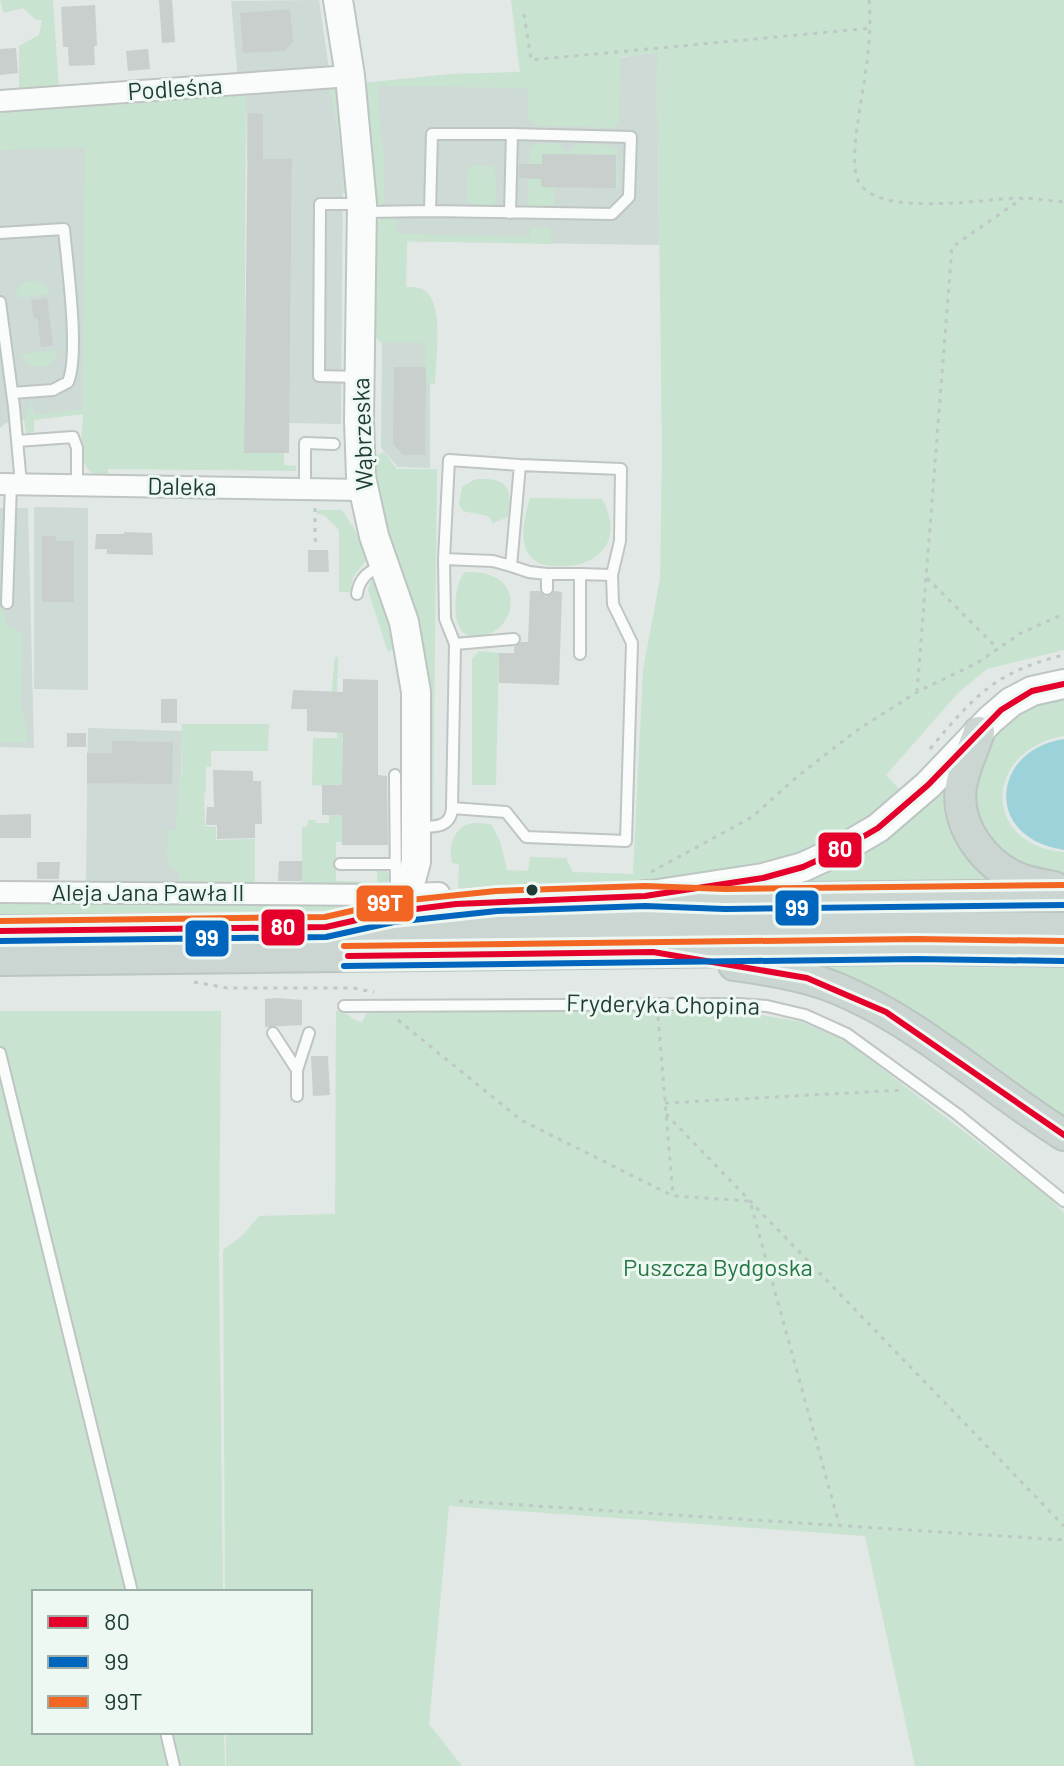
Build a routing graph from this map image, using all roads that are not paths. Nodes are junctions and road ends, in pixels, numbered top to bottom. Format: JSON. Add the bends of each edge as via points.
{"nodes":[{"id":1,"x":338,"y":0,"type":"edge"},
{"id":2,"x":350,"y":76,"type":"junction"},
{"id":3,"x":0,"y":101,"type":"edge"},
{"id":4,"x":512,"y":134,"type":"junction"},
{"id":5,"x":362,"y":208,"type":"junction"},
{"id":6,"x":430,"y":211,"type":"junction"},
{"id":7,"x":510,"y":213,"type":"junction"},
{"id":8,"x":0,"y":233,"type":"edge"},
{"id":9,"x":0,"y":302,"type":"edge"},
{"id":10,"x":360,"y":377,"type":"junction"},
{"id":11,"x":12,"y":393,"type":"junction"},
{"id":12,"x":17,"y":441,"type":"junction"},
{"id":13,"x":334,"y":444,"type":"dead end"},
{"id":14,"x":520,"y":465,"type":"junction"},
{"id":15,"x":11,"y":484,"type":"edge"},
{"id":16,"x":77,"y":485,"type":"junction"},
{"id":17,"x":305,"y":490,"type":"junction"},
{"id":18,"x":363,"y":490,"type":"junction"},
{"id":19,"x":444,"y":559,"type":"junction"},
{"id":20,"x":384,"y":565,"type":"junction"},
{"id":21,"x":511,"y":566,"type":"junction"},
{"id":22,"x":547,"y":574,"type":"junction"},
{"id":23,"x":580,"y":574,"type":"junction"},
{"id":24,"x":612,"y":575,"type":"junction"},
{"id":25,"x":547,"y":589,"type":"dead end"},
{"id":26,"x":357,"y":594,"type":"dead end"},
{"id":27,"x":7,"y":603,"type":"dead end"},
{"id":28,"x":514,"y":639,"type":"dead end"},
{"id":29,"x":455,"y":644,"type":"junction"},
{"id":30,"x":580,"y":654,"type":"dead end"},
{"id":31,"x":1064,"y":684,"type":"edge"},
{"id":32,"x":979,"y":732,"type":"junction"},
{"id":33,"x":395,"y":775,"type":"dead end"},
{"id":34,"x":452,"y":808,"type":"junction"},
{"id":35,"x":416,"y":827,"type":"junction"},
{"id":36,"x":406,"y":863,"type":"junction"},
{"id":37,"x":340,"y":864,"type":"dead end"},
{"id":38,"x":648,"y":884,"type":"junction"},
{"id":39,"x":0,"y":892,"type":"edge"},
{"id":40,"x":1064,"y":892,"type":"edge"},
{"id":41,"x":448,"y":898,"type":"junction"},
{"id":42,"x":398,"y":900,"type":"junction"},
{"id":43,"x":326,"y":927,"type":"junction"},
{"id":44,"x":229,"y":928,"type":"junction"},
{"id":45,"x":1064,"y":928,"type":"edge"},
{"id":46,"x":0,"y":931,"type":"edge"},
{"id":47,"x":1064,"y":951,"type":"edge"},
{"id":48,"x":653,"y":952,"type":"junction"},
{"id":49,"x":225,"y":958,"type":"junction"},
{"id":50,"x":0,"y":960,"type":"edge"},
{"id":51,"x":344,"y":1006,"type":"dead end"},
{"id":52,"x":273,"y":1033,"type":"dead end"},
{"id":53,"x":309,"y":1033,"type":"dead end"},
{"id":54,"x":0,"y":1053,"type":"edge"},
{"id":55,"x":297,"y":1070,"type":"junction"},
{"id":56,"x":297,"y":1096,"type":"dead end"},
{"id":57,"x":1064,"y":1135,"type":"edge"},
{"id":58,"x":1064,"y":1201,"type":"edge"},
{"id":59,"x":132,"y":1590,"type":"edge"},
{"id":60,"x":166,"y":1734,"type":"edge"},
{"id":61,"x":174,"y":1766,"type":"edge"}],
"edges":[{"from":1,"to":2,"type":"street","name":"Wąbrzeska"},
{"from":2,"to":3,"type":"street","name":"Podleśna"},
{"from":2,"to":5,"type":"street","name":"Wąbrzeska"},
{"from":4,"to":6,"type":"lane","via":[[432,134]]},
{"from":4,"to":7,"type":"lane"},
{"from":4,"to":7,"type":"lane","via":[[631,137],[629,197],[612,214]]},
{"from":5,"to":6,"type":"lane"},
{"from":5,"to":10,"type":"street","name":"Wąbrzeska"},
{"from":5,"to":10,"type":"lane","via":[[320,204],[319,376]]},
{"from":6,"to":7,"type":"lane"},
{"from":8,"to":11,"type":"lane","via":[[64,229],[71,316],[68,382],[53,390]]},
{"from":9,"to":11,"type":"lane"},
{"from":10,"to":18,"type":"street","name":"Wąbrzeska"},
{"from":11,"to":12,"type":"lane"},
{"from":12,"to":15,"type":"lane"},
{"from":12,"to":16,"type":"lane","via":[[73,437]]},
{"from":13,"to":17,"type":"lane","via":[[305,443]]},
{"from":14,"to":19,"type":"lane","via":[[449,460]]},
{"from":14,"to":21,"type":"lane"},
{"from":14,"to":24,"type":"lane","via":[[621,469],[620,541]]},
{"from":15,"to":16,"type":"street","name":"Daleka"},
{"from":15,"to":27,"type":"lane"},
{"from":16,"to":17,"type":"street","name":"Daleka"},
{"from":17,"to":18,"type":"street","name":"Daleka"},
{"from":18,"to":20,"type":"street","name":"Wąbrzeska"},
{"from":19,"to":21,"type":"lane"},
{"from":19,"to":29,"type":"lane","via":[[445,619]]},
{"from":20,"to":26,"type":"lane","via":[[366,574]]},
{"from":20,"to":35,"type":"street","name":"Wąbrzeska","via":[[414,671]]},
{"from":21,"to":22,"type":"lane"},
{"from":22,"to":23,"type":"lane"},
{"from":22,"to":25,"type":"lane"},
{"from":23,"to":24,"type":"lane"},
{"from":23,"to":30,"type":"lane"},
{"from":24,"to":34,"type":"lane","via":[[613,604],[632,643],[626,841],[526,837],[506,812]]},
{"from":28,"to":29,"type":"lane"},
{"from":29,"to":34,"type":"lane"},
{"from":31,"to":32,"type":"street","via":[[1020,697]]},
{"from":32,"to":38,"type":"street","via":[[878,828],[803,867],[763,878]]},
{"from":32,"to":40,"type":"main road","via":[[961,785],[962,809],[973,839],[1014,876]]},
{"from":33,"to":36,"type":"lane"},
{"from":34,"to":35,"type":"lane","via":[[452,816],[441,826]]},
{"from":35,"to":36,"type":"street","name":"Wąbrzeska"},
{"from":36,"to":37,"type":"lane"},
{"from":36,"to":41,"type":"street"},
{"from":36,"to":42,"type":"street","name":"Wąbrzeska"},
{"from":38,"to":40,"type":"main road","via":[[725,899]]},
{"from":38,"to":41,"type":"street"},
{"from":39,"to":42,"type":"street","name":"Aleja Jana Pawła II"},
{"from":41,"to":42,"type":"street"},
{"from":42,"to":43,"type":"main road"},
{"from":43,"to":44,"type":"main road","name":"Aleja Jana Pawła II"},
{"from":43,"to":45,"type":"main road"},
{"from":44,"to":46,"type":"main road","name":"Aleja Jana Pawła II"},
{"from":44,"to":49,"type":"lane"},
{"from":47,"to":48,"type":"main road"},
{"from":48,"to":49,"type":"main road"},
{"from":48,"to":57,"type":"main road","via":[[807,978],[855,997],[918,1032]]},
{"from":49,"to":50,"type":"main road"},
{"from":51,"to":58,"type":"lane","name":"Fryderyka Chopina","via":[[657,1003],[767,1006],[805,1015],[847,1034]]},
{"from":52,"to":55,"type":"lane"},
{"from":53,"to":55,"type":"lane"},
{"from":54,"to":59,"type":"lane"},
{"from":55,"to":56,"type":"lane"},
{"from":60,"to":61,"type":"lane"}]}
